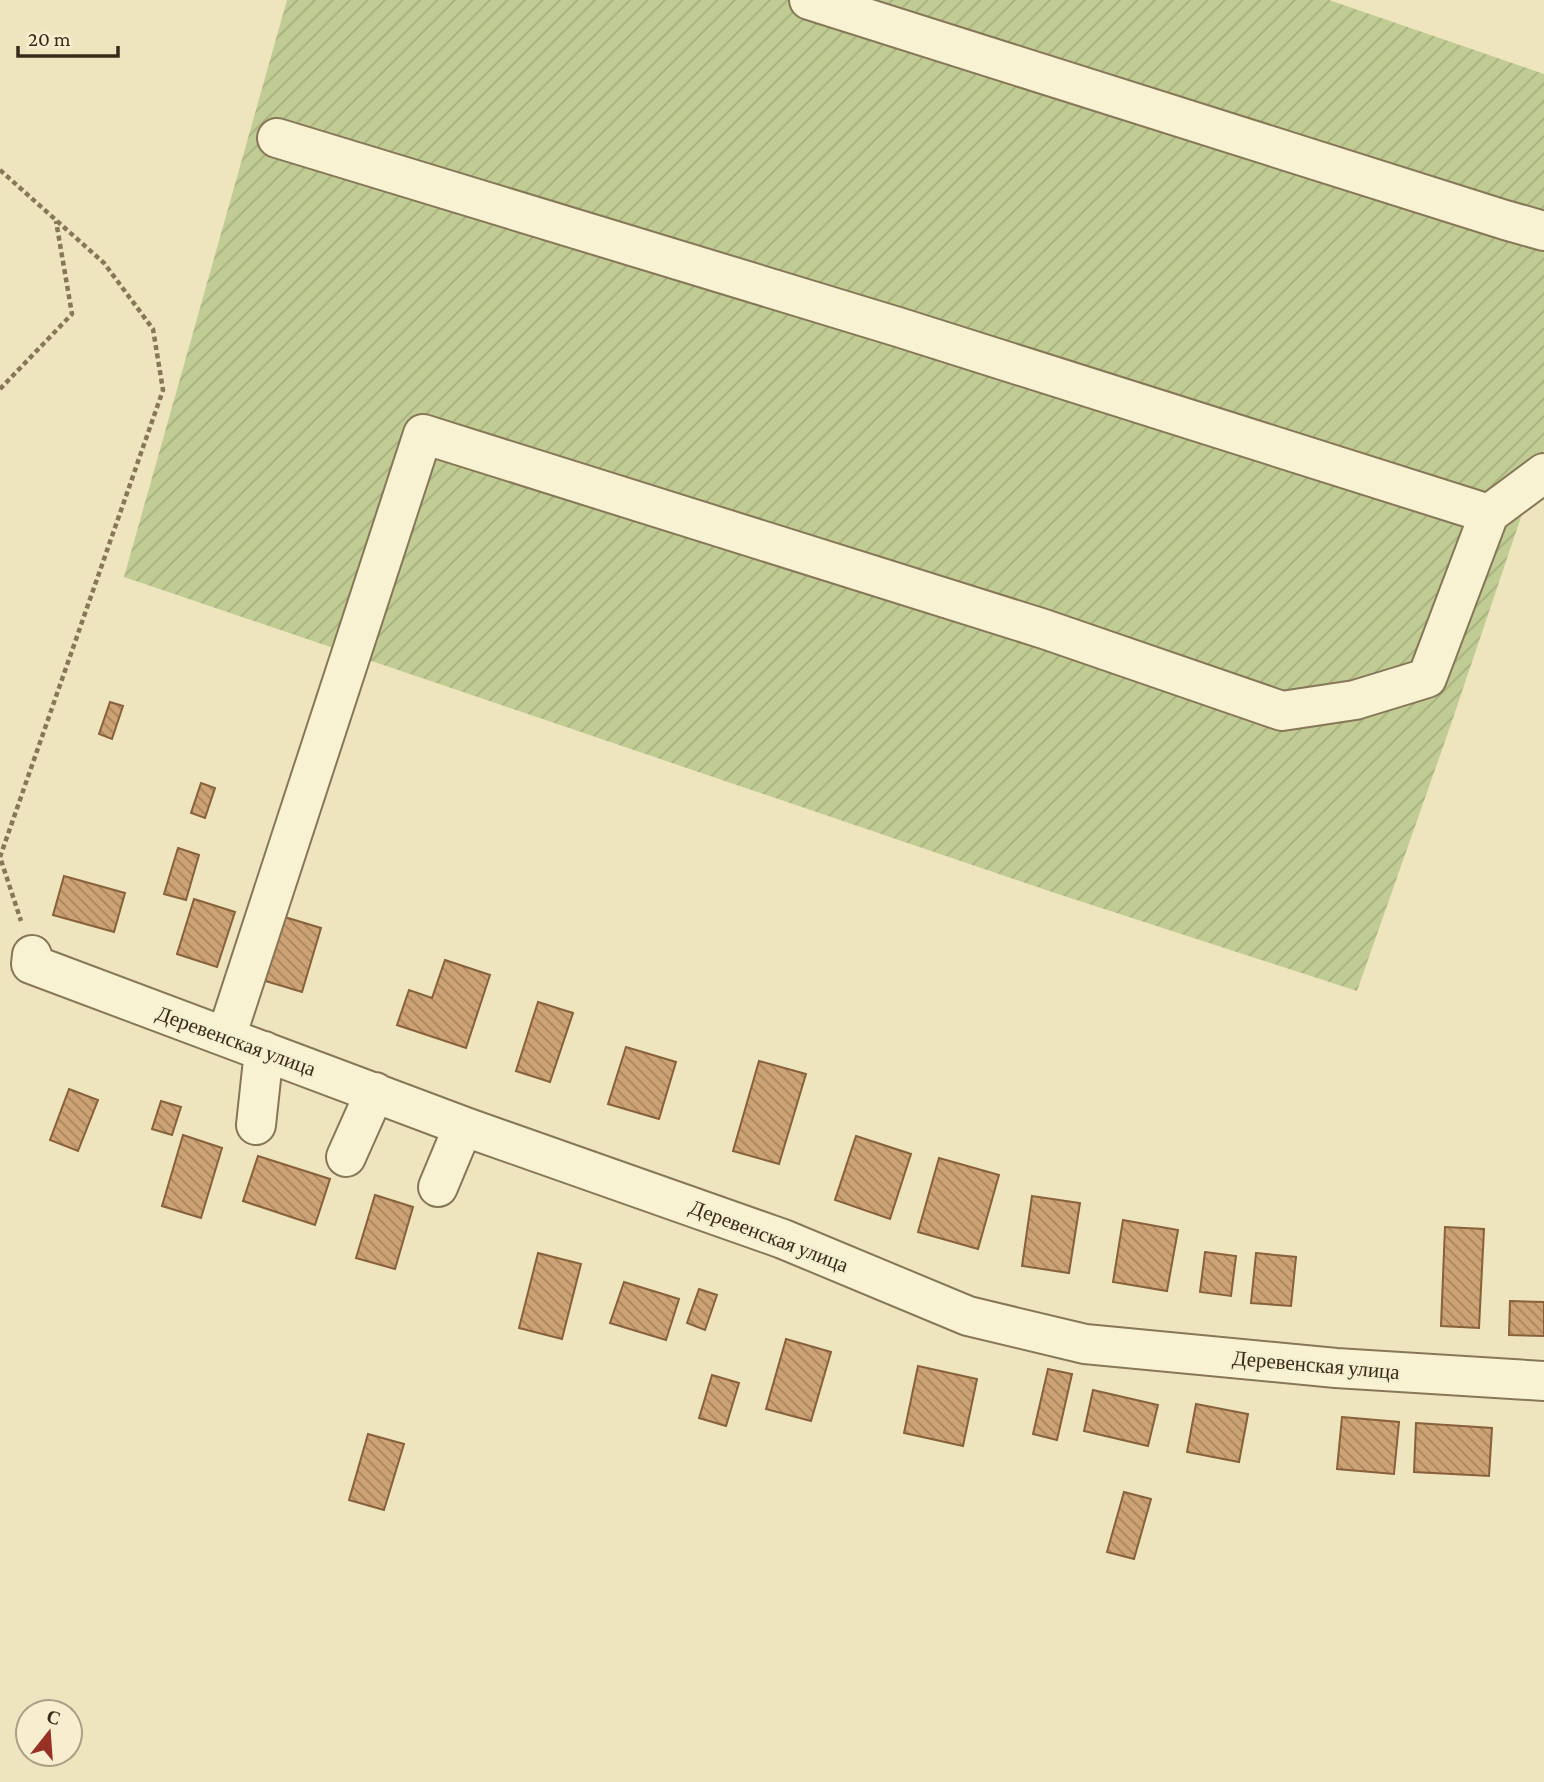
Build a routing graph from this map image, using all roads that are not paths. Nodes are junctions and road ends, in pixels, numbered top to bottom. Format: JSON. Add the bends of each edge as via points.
{"nodes":[{"id":1,"x":809,"y":0,"type":"edge"},
{"id":2,"x":277,"y":138,"type":"dead end"},
{"id":3,"x":1544,"y":230,"type":"edge"},
{"id":4,"x":1544,"y":473,"type":"edge"},
{"id":5,"x":1489,"y":514,"type":"junction"},
{"id":6,"x":32,"y":954,"type":"road end"},
{"id":7,"x":226,"y":1037,"type":"junction"},
{"id":8,"x":264,"y":1051,"type":"junction"},
{"id":9,"x":374,"y":1092,"type":"junction"},
{"id":10,"x":256,"y":1125,"type":"dead end"},
{"id":11,"x":468,"y":1128,"type":"junction"},
{"id":12,"x":346,"y":1157,"type":"dead end"},
{"id":13,"x":438,"y":1187,"type":"dead end"},
{"id":14,"x":1544,"y":1381,"type":"edge"}],
"edges":[{"from":1,"to":3,"type":"street"},
{"from":2,"to":5,"type":"street","via":[[911,331]]},
{"from":4,"to":5,"type":"street"},
{"from":5,"to":7,"type":"street","via":[[1427,678],[1355,700],[1282,711],[1044,629],[423,434]]},
{"from":6,"to":7,"type":"street","name":"Деревенская улица","via":[[31,964]]},
{"from":7,"to":8,"type":"street","name":"Деревенская улица"},
{"from":8,"to":9,"type":"street","name":"Деревенская улица"},
{"from":8,"to":10,"type":"street"},
{"from":9,"to":11,"type":"street","name":"Деревенская улица"},
{"from":9,"to":12,"type":"street"},
{"from":11,"to":13,"type":"street","via":[[458,1139]]},
{"from":11,"to":14,"type":"street","name":"Деревенская улица","via":[[783,1238],[968,1316],[1085,1344],[1336,1368]]}]}
